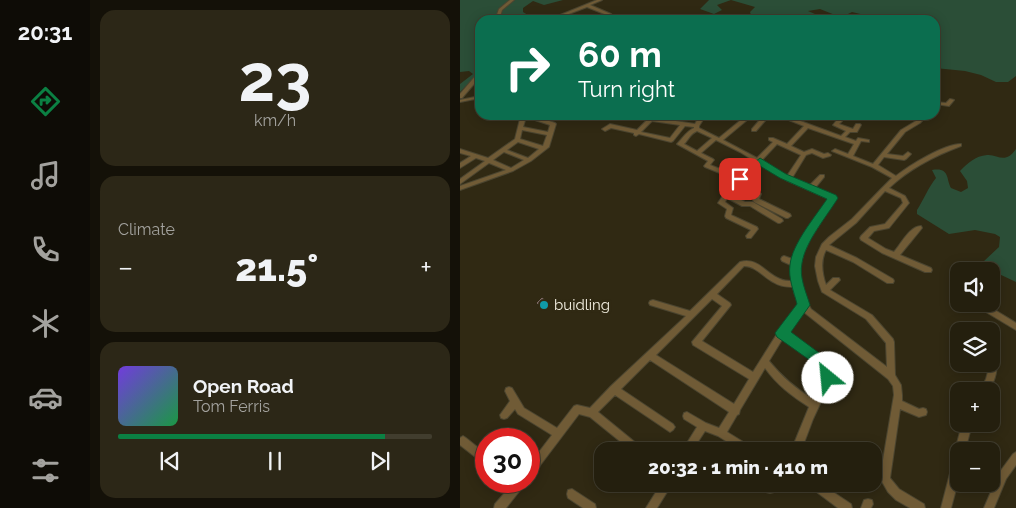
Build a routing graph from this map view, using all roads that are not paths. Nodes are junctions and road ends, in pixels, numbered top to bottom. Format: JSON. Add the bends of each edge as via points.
{"nodes":[{"id":1,"x":512,"y":0,"type":"edge"},
{"id":2,"x":600,"y":0,"type":"edge"},
{"id":3,"x":586,"y":5,"type":"junction"},
{"id":4,"x":498,"y":15,"type":"edge"},
{"id":5,"x":562,"y":15,"type":"edge"},
{"id":6,"x":610,"y":15,"type":"edge"},
{"id":7,"x":475,"y":80,"type":"edge"},
{"id":8,"x":475,"y":84,"type":"edge"},
{"id":9,"x":470,"y":86,"type":"junction"},
{"id":10,"x":460,"y":97,"type":"edge"},
{"id":11,"x":475,"y":98,"type":"edge"},
{"id":12,"x":952,"y":100,"type":"dead end"},
{"id":13,"x":460,"y":102,"type":"edge"},
{"id":14,"x":940,"y":104,"type":"edge"},
{"id":15,"x":524,"y":120,"type":"edge"},
{"id":16,"x":541,"y":120,"type":"edge"},
{"id":17,"x":650,"y":120,"type":"joint"},
{"id":18,"x":700,"y":120,"type":"edge"},
{"id":19,"x":743,"y":120,"type":"edge"},
{"id":20,"x":763,"y":120,"type":"edge"},
{"id":21,"x":794,"y":120,"type":"edge"},
{"id":22,"x":839,"y":120,"type":"dead end"},
{"id":23,"x":920,"y":120,"type":"edge"},
{"id":24,"x":683,"y":125,"type":"junction"},
{"id":25,"x":808,"y":125,"type":"junction"},
{"id":26,"x":858,"y":125,"type":"dead end"},
{"id":27,"x":522,"y":128,"type":"junction"},
{"id":28,"x":696,"y":128,"type":"junction"},
{"id":29,"x":605,"y":129,"type":"dead end"},
{"id":30,"x":754,"y":130,"type":"dead end"},
{"id":31,"x":848,"y":130,"type":"junction"},
{"id":32,"x":549,"y":134,"type":"junction"},
{"id":33,"x":636,"y":134,"type":"junction"},
{"id":34,"x":842,"y":138,"type":"junction"},
{"id":35,"x":717,"y":139,"type":"junction"},
{"id":36,"x":517,"y":140,"type":"junction"},
{"id":37,"x":671,"y":140,"type":"junction"},
{"id":38,"x":867,"y":141,"type":"dead end"},
{"id":39,"x":680,"y":144,"type":"junction"},
{"id":40,"x":858,"y":144,"type":"junction"},
{"id":41,"x":959,"y":145,"type":"dead end"},
{"id":42,"x":788,"y":146,"type":"junction"},
{"id":43,"x":544,"y":149,"type":"junction"},
{"id":44,"x":503,"y":150,"type":"junction"},
{"id":45,"x":460,"y":151,"type":"edge"},
{"id":46,"x":835,"y":151,"type":"dead end"},
{"id":47,"x":697,"y":153,"type":"junction"},
{"id":48,"x":804,"y":154,"type":"junction"},
{"id":49,"x":908,"y":154,"type":"dead end"},
{"id":50,"x":828,"y":155,"type":"dead end"},
{"id":51,"x":882,"y":155,"type":"junction"},
{"id":52,"x":475,"y":156,"type":"junction"},
{"id":53,"x":850,"y":156,"type":"junction"},
{"id":54,"x":529,"y":160,"type":"junction"},
{"id":55,"x":489,"y":161,"type":"junction"},
{"id":56,"x":759,"y":161,"type":"junction"},
{"id":57,"x":460,"y":166,"type":"edge"},
{"id":58,"x":874,"y":166,"type":"junction"},
{"id":59,"x":511,"y":170,"type":"junction"},
{"id":60,"x":475,"y":171,"type":"junction"},
{"id":61,"x":822,"y":176,"type":"dead end"},
{"id":62,"x":491,"y":178,"type":"junction"},
{"id":63,"x":788,"y":178,"type":"junction"},
{"id":64,"x":896,"y":178,"type":"junction"},
{"id":65,"x":739,"y":180,"type":"junction"},
{"id":66,"x":460,"y":182,"type":"edge"},
{"id":67,"x":460,"y":188,"type":"edge"},
{"id":68,"x":812,"y":188,"type":"junction"},
{"id":69,"x":885,"y":189,"type":"junction"},
{"id":70,"x":726,"y":195,"type":"junction"},
{"id":71,"x":788,"y":216,"type":"dead end"},
{"id":72,"x":780,"y":221,"type":"dead end"},
{"id":73,"x":919,"y":228,"type":"dead end"},
{"id":74,"x":749,"y":236,"type":"dead end"},
{"id":75,"x":824,"y":246,"type":"junction"},
{"id":76,"x":896,"y":255,"type":"junction"},
{"id":77,"x":784,"y":259,"type":"dead end"},
{"id":78,"x":796,"y":264,"type":"junction"},
{"id":79,"x":928,"y":270,"type":"dead end"},
{"id":80,"x":836,"y":280,"type":"dead end"},
{"id":81,"x":890,"y":281,"type":"dead end"},
{"id":82,"x":797,"y":284,"type":"junction"},
{"id":83,"x":825,"y":290,"type":"junction"},
{"id":84,"x":712,"y":295,"type":"junction"},
{"id":85,"x":653,"y":303,"type":"dead end"},
{"id":86,"x":803,"y":305,"type":"junction"},
{"id":87,"x":991,"y":312,"type":"edge"},
{"id":88,"x":692,"y":316,"type":"junction"},
{"id":89,"x":1016,"y":327,"type":"edge"},
{"id":90,"x":782,"y":333,"type":"junction"},
{"id":91,"x":649,"y":355,"type":"junction"},
{"id":92,"x":765,"y":362,"type":"junction"},
{"id":93,"x":891,"y":376,"type":"junction"},
{"id":94,"x":754,"y":377,"type":"junction"},
{"id":95,"x":614,"y":389,"type":"junction"},
{"id":96,"x":509,"y":392,"type":"dead end"},
{"id":97,"x":514,"y":403,"type":"junction"},
{"id":98,"x":897,"y":403,"type":"junction"},
{"id":99,"x":815,"y":404,"type":"junction"},
{"id":100,"x":736,"y":411,"type":"junction"},
{"id":101,"x":922,"y":412,"type":"dead end"},
{"id":102,"x":592,"y":413,"type":"junction"},
{"id":103,"x":504,"y":415,"type":"dead end"},
{"id":104,"x":687,"y":416,"type":"dead end"},
{"id":105,"x":703,"y":426,"type":"junction"},
{"id":106,"x":670,"y":427,"type":"dead end"},
{"id":107,"x":557,"y":433,"type":"junction"},
{"id":108,"x":721,"y":433,"type":"junction"},
{"id":109,"x":463,"y":441,"type":"dead end"},
{"id":110,"x":628,"y":442,"type":"edge"},
{"id":111,"x":693,"y":442,"type":"edge"},
{"id":112,"x":736,"y":442,"type":"edge"},
{"id":113,"x":800,"y":442,"type":"edge"},
{"id":114,"x":475,"y":451,"type":"edge"},
{"id":115,"x":540,"y":457,"type":"edge"},
{"id":116,"x":1016,"y":457,"type":"edge"},
{"id":117,"x":662,"y":492,"type":"edge"},
{"id":118,"x":824,"y":492,"type":"edge"},
{"id":119,"x":950,"y":492,"type":"edge"},
{"id":120,"x":511,"y":493,"type":"edge"},
{"id":121,"x":572,"y":494,"type":"dead end"},
{"id":122,"x":499,"y":508,"type":"edge"},
{"id":123,"x":591,"y":508,"type":"edge"},
{"id":124,"x":651,"y":508,"type":"edge"},
{"id":125,"x":847,"y":508,"type":"edge"},
{"id":126,"x":920,"y":508,"type":"edge"},
{"id":127,"x":946,"y":508,"type":"edge"},
{"id":128,"x":989,"y":508,"type":"edge"}],
"edges":[{"from":1,"to":4,"type":"street"},
{"from":2,"to":3,"type":"street"},
{"from":3,"to":5,"type":"street"},
{"from":3,"to":6,"type":"street"},
{"from":7,"to":9,"type":"street"},
{"from":8,"to":9,"type":"street"},
{"from":9,"to":10,"type":"street"},
{"from":11,"to":13,"type":"street"},
{"from":12,"to":14,"type":"street","via":[[947,106]]},
{"from":15,"to":27,"type":"street"},
{"from":16,"to":32,"type":"street","via":[[553,124]]},
{"from":17,"to":24,"type":"street"},
{"from":17,"to":33,"type":"street"},
{"from":18,"to":28,"type":"street"},
{"from":19,"to":35,"type":"street"},
{"from":20,"to":30,"type":"street"},
{"from":21,"to":25,"type":"street"},
{"from":22,"to":31,"type":"street","via":[[836,125]]},
{"from":23,"to":51,"type":"street","via":[[903,131]]},
{"from":24,"to":28,"type":"street"},
{"from":24,"to":37,"type":"street"},
{"from":25,"to":34,"type":"street","via":[[821,127]]},
{"from":25,"to":42,"type":"street"},
{"from":26,"to":31,"type":"street","via":[[855,131]]},
{"from":27,"to":32,"type":"street"},
{"from":27,"to":36,"type":"street"},
{"from":28,"to":35,"type":"street"},
{"from":28,"to":39,"type":"street"},
{"from":29,"to":33,"type":"street","via":[[610,126]]},
{"from":31,"to":34,"type":"street"},
{"from":32,"to":43,"type":"street"},
{"from":33,"to":37,"type":"street"},
{"from":34,"to":40,"type":"street"},
{"from":35,"to":47,"type":"street"},
{"from":35,"to":56,"type":"street"},
{"from":36,"to":43,"type":"street"},
{"from":36,"to":44,"type":"street"},
{"from":37,"to":39,"type":"street"},
{"from":38,"to":40,"type":"street","via":[[860,140]]},
{"from":39,"to":47,"type":"street"},
{"from":40,"to":53,"type":"street"},
{"from":41,"to":64,"type":"street"},
{"from":42,"to":48,"type":"street"},
{"from":42,"to":56,"type":"street","via":[[774,140]]},
{"from":43,"to":54,"type":"street"},
{"from":44,"to":54,"type":"street"},
{"from":44,"to":55,"type":"street"},
{"from":45,"to":52,"type":"street"},
{"from":46,"to":53,"type":"street"},
{"from":47,"to":65,"type":"street","via":[[710,160],[707,166]]},
{"from":48,"to":50,"type":"street","via":[[812,151]]},
{"from":48,"to":63,"type":"street"},
{"from":49,"to":51,"type":"street","via":[[904,158]]},
{"from":51,"to":58,"type":"street"},
{"from":52,"to":55,"type":"street"},
{"from":52,"to":57,"type":"street"},
{"from":53,"to":58,"type":"street"},
{"from":54,"to":59,"type":"street"},
{"from":55,"to":59,"type":"street"},
{"from":55,"to":60,"type":"street"},
{"from":56,"to":63,"type":"street"},
{"from":56,"to":65,"type":"street"},
{"from":58,"to":64,"type":"street"},
{"from":59,"to":62,"type":"street"},
{"from":60,"to":62,"type":"street"},
{"from":60,"to":66,"type":"street"},
{"from":61,"to":68,"type":"street"},
{"from":62,"to":67,"type":"street"},
{"from":63,"to":68,"type":"street"},
{"from":64,"to":69,"type":"street"},
{"from":65,"to":70,"type":"street"},
{"from":65,"to":71,"type":"street","via":[[758,194],[756,200]]},
{"from":68,"to":78,"type":"street","via":[[833,198],[800,250]]},
{"from":69,"to":75,"type":"street","via":[[867,210]]},
{"from":69,"to":76,"type":"street","via":[[903,197],[906,203],[887,226],[875,227],[863,237]]},
{"from":70,"to":72,"type":"street","via":[[742,204],[753,205]]},
{"from":70,"to":74,"type":"street","via":[[722,203],[730,208],[727,216],[755,229]]},
{"from":73,"to":76,"type":"street"},
{"from":75,"to":81,"type":"street"},
{"from":75,"to":83,"type":"street","via":[[819,269]]},
{"from":76,"to":79,"type":"street"},
{"from":77,"to":78,"type":"street"},
{"from":78,"to":82,"type":"street"},
{"from":80,"to":83,"type":"street"},
{"from":82,"to":84,"type":"street","via":[[777,281],[747,262]]},
{"from":82,"to":86,"type":"street"},
{"from":83,"to":93,"type":"street","via":[[869,317],[890,342]]},
{"from":84,"to":88,"type":"street"},
{"from":84,"to":94,"type":"street","via":[[727,305],[696,342]]},
{"from":85,"to":88,"type":"street"},
{"from":86,"to":90,"type":"street"},
{"from":86,"to":93,"type":"street"},
{"from":87,"to":89,"type":"street"},
{"from":88,"to":91,"type":"street"},
{"from":90,"to":92,"type":"street"},
{"from":90,"to":99,"type":"street","via":[[829,368],[828,378]]},
{"from":91,"to":95,"type":"street"},
{"from":91,"to":100,"type":"street"},
{"from":92,"to":94,"type":"street"},
{"from":92,"to":99,"type":"street","via":[[786,387]]},
{"from":93,"to":98,"type":"street","via":[[897,385]]},
{"from":94,"to":100,"type":"street"},
{"from":95,"to":102,"type":"street"},
{"from":95,"to":106,"type":"street"},
{"from":96,"to":97,"type":"street"},
{"from":97,"to":103,"type":"street"},
{"from":97,"to":107,"type":"street","via":[[531,418]]},
{"from":98,"to":101,"type":"street"},
{"from":98,"to":126,"type":"street","via":[[885,478],[889,488]]},
{"from":99,"to":113,"type":"street"},
{"from":100,"to":108,"type":"street"},
{"from":102,"to":107,"type":"street","via":[[577,409]]},
{"from":102,"to":110,"type":"street"},
{"from":104,"to":105,"type":"street"},
{"from":105,"to":108,"type":"street"},
{"from":105,"to":111,"type":"street"},
{"from":107,"to":115,"type":"street"},
{"from":108,"to":112,"type":"street"},
{"from":109,"to":114,"type":"street"},
{"from":116,"to":128,"type":"street","via":[[1002,476]]},
{"from":117,"to":124,"type":"street"},
{"from":118,"to":125,"type":"street"},
{"from":119,"to":127,"type":"street"},
{"from":120,"to":122,"type":"street"},
{"from":121,"to":123,"type":"street"}]}
